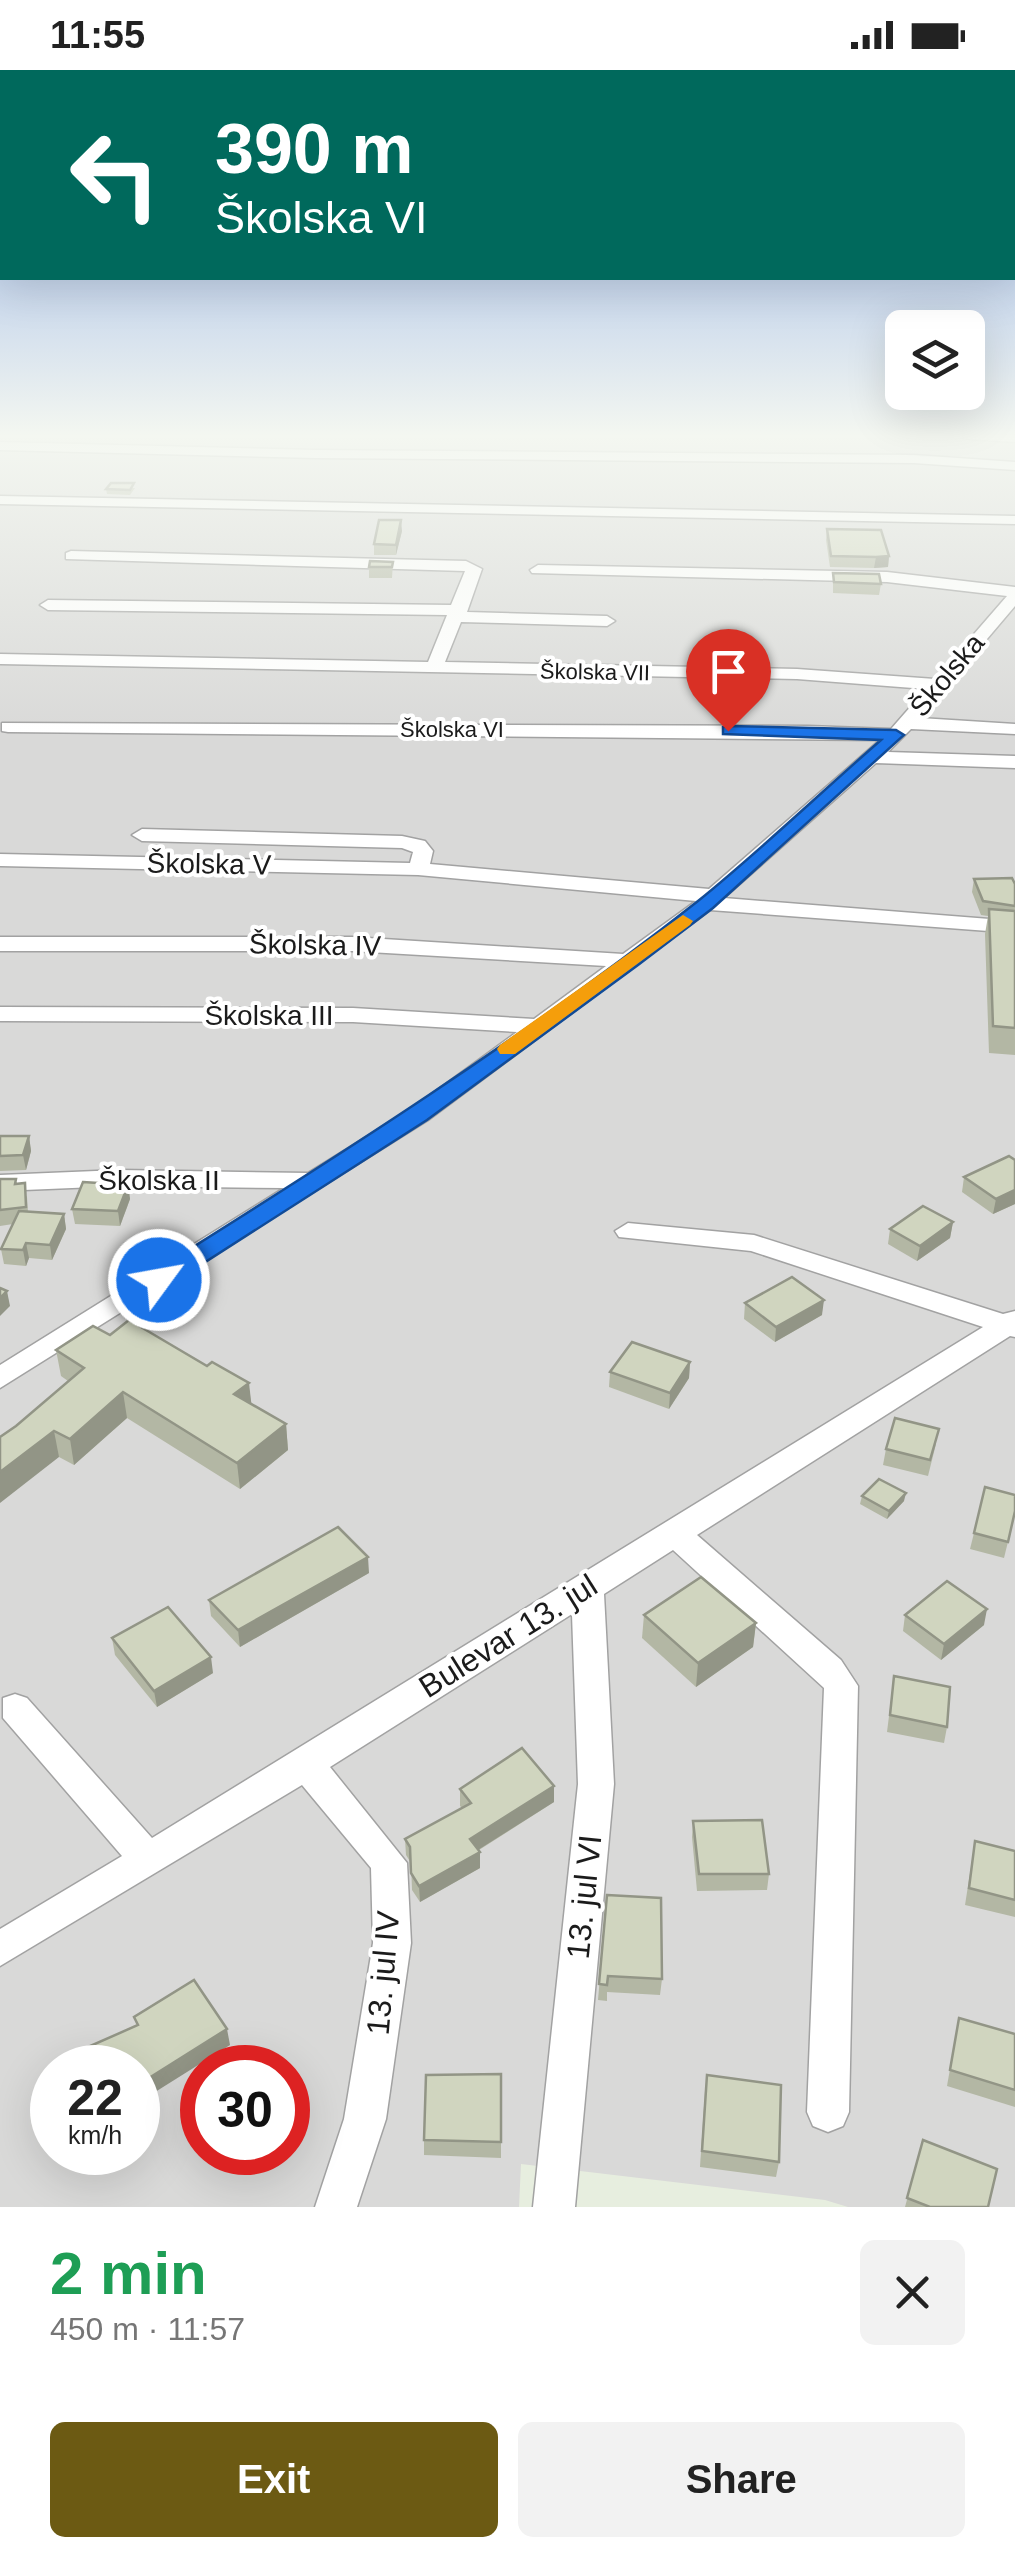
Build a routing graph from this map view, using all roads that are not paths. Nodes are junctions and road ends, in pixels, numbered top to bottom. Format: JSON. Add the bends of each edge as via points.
{"nodes":[{"id":1,"x":71,"y":556,"type":"dead end"},
{"id":2,"x":538,"y":570,"type":"dead end"},
{"id":3,"x":1015,"y":594,"type":"edge"},
{"id":4,"x":48,"y":605,"type":"dead end"},
{"id":5,"x":459,"y":613,"type":"junction"},
{"id":6,"x":607,"y":621,"type":"dead end"},
{"id":7,"x":0,"y":660,"type":"edge"},
{"id":8,"x":433,"y":670,"type":"junction"},
{"id":9,"x":936,"y":684,"type":"junction"},
{"id":10,"x":8,"y":727,"type":"dead end"},
{"id":11,"x":901,"y":729,"type":"junction"},
{"id":12,"x":1015,"y":729,"type":"edge"},
{"id":13,"x":872,"y":757,"type":"junction"},
{"id":14,"x":1015,"y":762,"type":"edge"},
{"id":15,"x":142,"y":835,"type":"dead end"},
{"id":16,"x":0,"y":860,"type":"edge"},
{"id":17,"x":418,"y":869,"type":"junction"},
{"id":18,"x":710,"y":899,"type":"junction"},
{"id":19,"x":1015,"y":926,"type":"edge"},
{"id":20,"x":0,"y":944,"type":"edge"},
{"id":21,"x":630,"y":960,"type":"junction"},
{"id":22,"x":0,"y":1014,"type":"edge"},
{"id":23,"x":538,"y":1026,"type":"junction"},
{"id":24,"x":0,"y":1182,"type":"edge"},
{"id":25,"x":318,"y":1182,"type":"junction"},
{"id":26,"x":628,"y":1231,"type":"dead end"},
{"id":27,"x":1011,"y":1325,"type":"edge"},
{"id":28,"x":0,"y":1378,"type":"edge"},
{"id":29,"x":672,"y":1531,"type":"junction"},
{"id":30,"x":587,"y":1586,"type":"junction"},
{"id":31,"x":15,"y":1708,"type":"dead end"},
{"id":32,"x":306,"y":1764,"type":"junction"},
{"id":33,"x":148,"y":1860,"type":"junction"},
{"id":34,"x":0,"y":1949,"type":"edge"},
{"id":35,"x":828,"y":2112,"type":"dead end"},
{"id":36,"x":336,"y":2207,"type":"edge"},
{"id":37,"x":554,"y":2207,"type":"edge"}],
"edges":[{"from":1,"to":5,"type":"street","via":[[454,564],[474,569]]},
{"from":2,"to":3,"type":"street","via":[[887,578]]},
{"from":3,"to":9,"type":"street","name":"Školska"},
{"from":4,"to":5,"type":"street"},
{"from":5,"to":6,"type":"street"},
{"from":5,"to":8,"type":"street"},
{"from":7,"to":8,"type":"street","name":"Školska VII"},
{"from":8,"to":9,"type":"street","name":"Školska VII","via":[[797,674]]},
{"from":9,"to":11,"type":"street","name":"Školska"},
{"from":10,"to":11,"type":"street","name":"Školska VI"},
{"from":11,"to":12,"type":"street","name":"Školska VI"},
{"from":11,"to":13,"type":"street","name":"Školska"},
{"from":13,"to":14,"type":"street"},
{"from":13,"to":18,"type":"street","name":"Školska"},
{"from":15,"to":17,"type":"street","name":"Školska V","via":[[402,842],[423,851]]},
{"from":16,"to":17,"type":"street","name":"Školska V"},
{"from":17,"to":18,"type":"street","name":"Školska V"},
{"from":18,"to":19,"type":"street","name":"Školska V"},
{"from":18,"to":21,"type":"street","name":"Školska"},
{"from":20,"to":21,"type":"street","name":"Školska IV","via":[[352,944]]},
{"from":21,"to":23,"type":"street","name":"Školska"},
{"from":22,"to":23,"type":"street","name":"Školska III","via":[[353,1015]]},
{"from":23,"to":25,"type":"street","name":"Školska"},
{"from":24,"to":25,"type":"street","name":"Školska II"},
{"from":25,"to":28,"type":"street","name":"Školska"},
{"from":26,"to":27,"type":"street","via":[[754,1244]]},
{"from":27,"to":29,"type":"street","name":"Bulevar 13. jul"},
{"from":29,"to":30,"type":"street","name":"Bulevar 13. jul"},
{"from":29,"to":35,"type":"street","via":[[841,1686]]},
{"from":30,"to":32,"type":"street","name":"Bulevar 13. jul"},
{"from":30,"to":37,"type":"street","name":"13. jul VI","via":[[596,1784]]},
{"from":31,"to":33,"type":"street"},
{"from":32,"to":33,"type":"street","name":"Bulevar 13. jul"},
{"from":32,"to":36,"type":"street","name":"13. jul IV","via":[[389,1863],[392,1943],[365,2119]]},
{"from":33,"to":34,"type":"street","name":"Bulevar 13. jul"}]}
